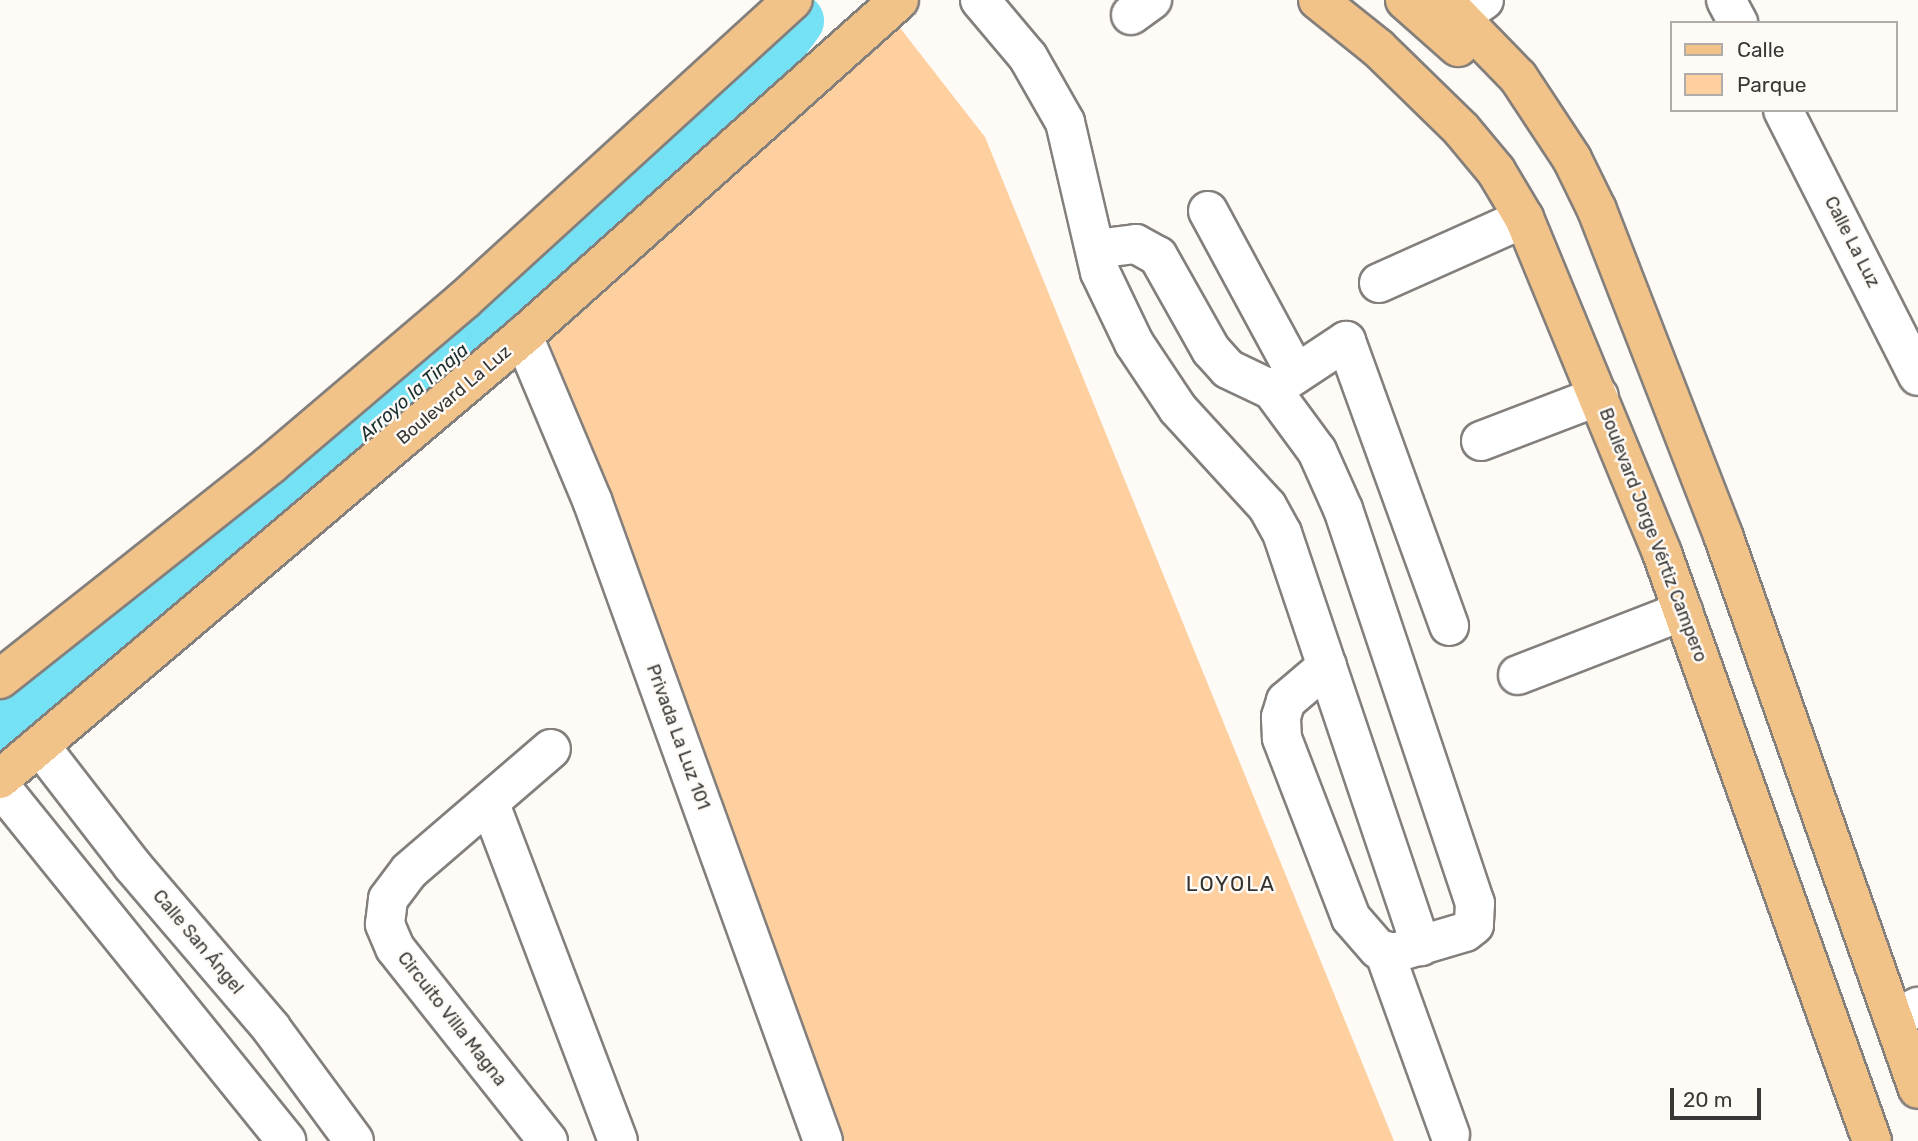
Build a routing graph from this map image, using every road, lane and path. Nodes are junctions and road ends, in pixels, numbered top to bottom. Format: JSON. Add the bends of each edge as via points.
{"nodes":[{"id":1,"x":792,"y":0,"type":"edge"},
{"id":2,"x":899,"y":0,"type":"edge"},
{"id":3,"x":980,"y":0,"type":"edge"},
{"id":4,"x":1318,"y":0,"type":"edge"},
{"id":5,"x":1342,"y":0,"type":"edge"},
{"id":6,"x":1405,"y":0,"type":"edge"},
{"id":7,"x":1726,"y":0,"type":"edge"},
{"id":8,"x":1463,"y":5,"type":"edge"},
{"id":9,"x":1737,"y":21,"type":"edge"},
{"id":10,"x":1378,"y":48,"type":"junction"},
{"id":11,"x":1784,"y":112,"type":"edge"},
{"id":12,"x":1597,"y":210,"type":"junction"},
{"id":13,"x":1208,"y":211,"type":"dead end"},
{"id":14,"x":1524,"y":218,"type":"junction"},
{"id":15,"x":1095,"y":249,"type":"junction"},
{"id":16,"x":1379,"y":283,"type":"dead end"},
{"id":17,"x":523,"y":336,"type":"junction"},
{"id":18,"x":1918,"y":376,"type":"edge"},
{"id":19,"x":1284,"y":382,"type":"junction"},
{"id":20,"x":1599,"y":396,"type":"junction"},
{"id":21,"x":1481,"y":441,"type":"dead end"},
{"id":22,"x":1683,"y":611,"type":"junction"},
{"id":23,"x":1449,"y":626,"type":"dead end"},
{"id":24,"x":1327,"y":666,"type":"junction"},
{"id":25,"x":1518,"y":676,"type":"dead end"},
{"id":26,"x":0,"y":679,"type":"edge"},
{"id":27,"x":40,"y":746,"type":"junction"},
{"id":28,"x":551,"y":749,"type":"dead end"},
{"id":29,"x":0,"y":779,"type":"edge"},
{"id":30,"x":0,"y":786,"type":"edge"},
{"id":31,"x":490,"y":804,"type":"junction"},
{"id":32,"x":1421,"y":946,"type":"junction"},
{"id":33,"x":1384,"y":951,"type":"junction"},
{"id":34,"x":1906,"y":1013,"type":"edge"},
{"id":35,"x":1918,"y":1089,"type":"edge"},
{"id":36,"x":1450,"y":1134,"type":"dead end"},
{"id":37,"x":286,"y":1141,"type":"edge"},
{"id":38,"x":354,"y":1141,"type":"edge"},
{"id":39,"x":548,"y":1141,"type":"edge"},
{"id":40,"x":618,"y":1141,"type":"edge"},
{"id":41,"x":823,"y":1141,"type":"edge"},
{"id":42,"x":1872,"y":1141,"type":"edge"}],
"edges":[{"from":1,"to":26,"type":"main road","via":[[464,300],[270,465]]},
{"from":2,"to":17,"type":"main road","name":"Boulevard La Luz"},
{"from":3,"to":15,"type":"street","via":[[1028,57],[1057,103]]},
{"from":4,"to":10,"type":"main road","name":"Boulevard Jorge Vértiz Campero"},
{"from":5,"to":10,"type":"main road"},
{"from":6,"to":12,"type":"main road","via":[[1470,60],[1508,104],[1557,176]]},
{"from":7,"to":9,"type":"street"},
{"from":8,"to":12,"type":"main road","via":[[1572,159]]},
{"from":10,"to":14,"type":"main road","name":"Boulevard Jorge Vértiz Campero","via":[[1461,129],[1496,171]]},
{"from":11,"to":18,"type":"street","name":"Calle La Luz"},
{"from":12,"to":34,"type":"main road"},
{"from":13,"to":19,"type":"street"},
{"from":14,"to":16,"type":"street"},
{"from":14,"to":20,"type":"main road","name":"Boulevard Jorge Vértiz Campero"},
{"from":15,"to":19,"type":"street","via":[[1136,244],[1158,256],[1211,350],[1228,369]]},
{"from":15,"to":24,"type":"street","via":[[1114,305],[1152,374],[1267,506],[1283,533]]},
{"from":17,"to":27,"type":"main road","name":"Boulevard La Luz"},
{"from":17,"to":41,"type":"street","name":"Privada La Luz 101","via":[[592,500]]},
{"from":19,"to":23,"type":"street","via":[[1346,341]]},
{"from":19,"to":32,"type":"street","via":[[1331,476],[1475,903],[1474,925]]},
{"from":20,"to":21,"type":"street"},
{"from":20,"to":22,"type":"main road","name":"Boulevard Jorge Vértiz Campero"},
{"from":22,"to":25,"type":"street"},
{"from":22,"to":42,"type":"main road","name":"Boulevard Jorge Vértiz Campero"},
{"from":24,"to":32,"type":"street"},
{"from":24,"to":33,"type":"street","via":[[1286,701],[1282,738],[1351,918],[1363,935]]},
{"from":27,"to":29,"type":"main road","name":"Boulevard La Luz"},
{"from":27,"to":38,"type":"street","name":"Calle San Ángel","via":[[132,865],[271,1028]]},
{"from":28,"to":31,"type":"street","name":"Circuito Villa Magna"},
{"from":30,"to":37,"type":"street"},
{"from":31,"to":39,"type":"street","name":"Circuito Villa Magna","via":[[409,871],[388,899],[385,924],[395,948]]},
{"from":31,"to":40,"type":"street"},
{"from":32,"to":33,"type":"street"},
{"from":33,"to":36,"type":"street"},
{"from":34,"to":35,"type":"main road"}]}
